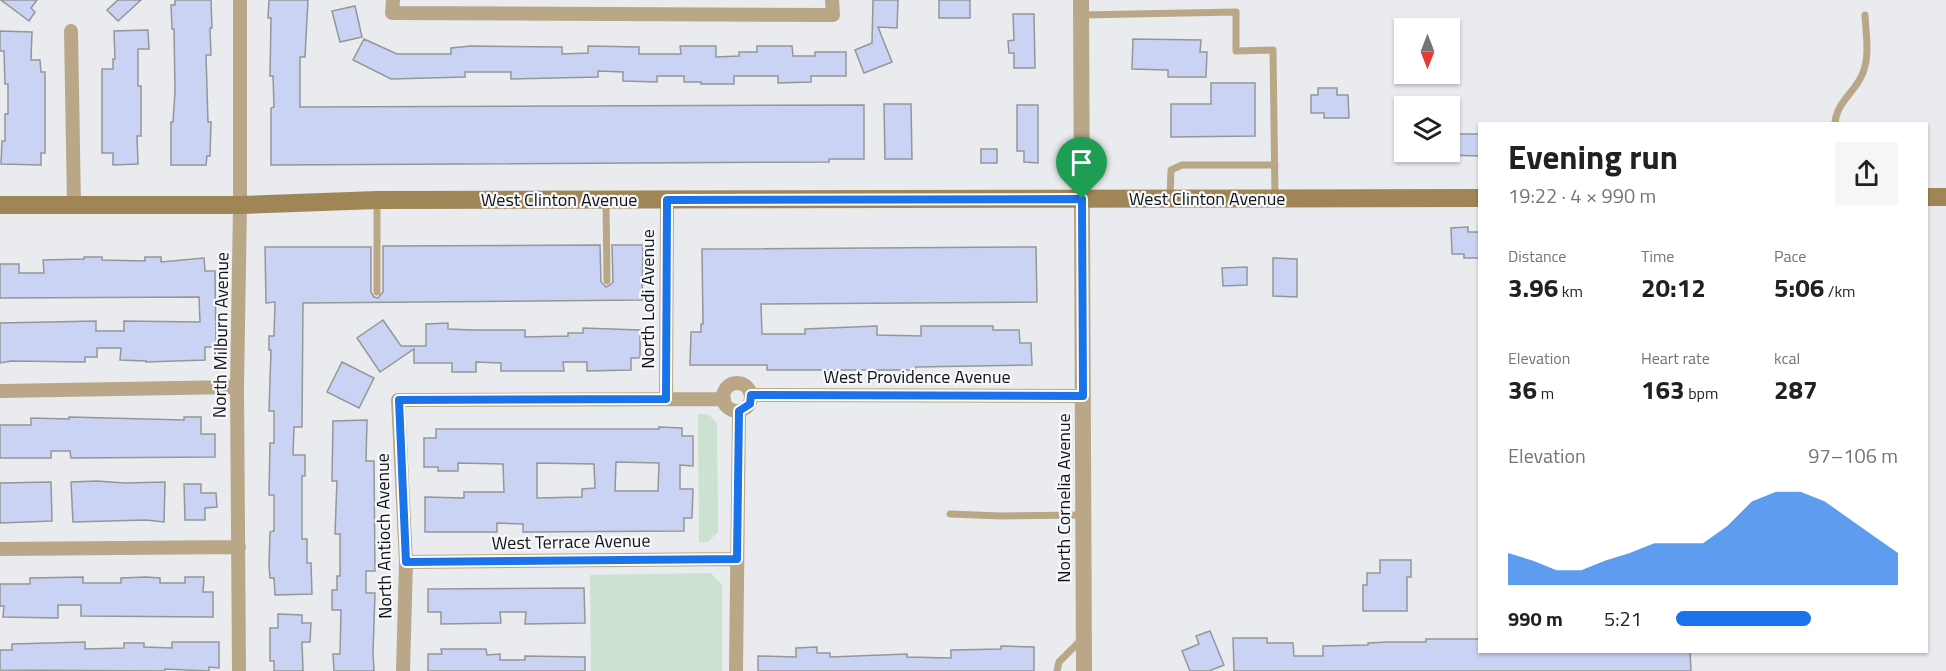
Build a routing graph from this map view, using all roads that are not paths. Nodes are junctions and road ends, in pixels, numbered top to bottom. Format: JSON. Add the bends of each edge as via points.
{"nodes":[{"id":1,"x":240,"y":0,"type":"edge"},
{"id":2,"x":832,"y":0,"type":"edge"},
{"id":3,"x":393,"y":6,"type":"edge"},
{"id":4,"x":1081,"y":7,"type":"edge"},
{"id":5,"x":1865,"y":15,"type":"dead end"},
{"id":6,"x":71,"y":31,"type":"dead end"},
{"id":7,"x":1835,"y":122,"type":"edge"},
{"id":8,"x":1275,"y":165,"type":"junction"},
{"id":9,"x":1928,"y":197,"type":"edge"},
{"id":10,"x":1946,"y":197,"type":"edge"},
{"id":11,"x":1275,"y":198,"type":"junction"},
{"id":12,"x":1478,"y":198,"type":"edge"},
{"id":13,"x":1082,"y":199,"type":"junction"},
{"id":14,"x":1170,"y":199,"type":"junction"},
{"id":15,"x":377,"y":200,"type":"junction"},
{"id":16,"x":606,"y":200,"type":"junction"},
{"id":17,"x":667,"y":200,"type":"junction"},
{"id":18,"x":0,"y":205,"type":"edge"},
{"id":19,"x":74,"y":205,"type":"junction"},
{"id":20,"x":240,"y":205,"type":"junction"},
{"id":21,"x":607,"y":281,"type":"dead end"},
{"id":22,"x":378,"y":292,"type":"dead end"},
{"id":23,"x":237,"y":387,"type":"junction"},
{"id":24,"x":0,"y":391,"type":"edge"},
{"id":25,"x":751,"y":395,"type":"junction"},
{"id":26,"x":1083,"y":396,"type":"junction"},
{"id":27,"x":666,"y":399,"type":"junction"},
{"id":28,"x":724,"y":399,"type":"junction"},
{"id":29,"x":739,"y":411,"type":"junction"},
{"id":30,"x":950,"y":514,"type":"dead end"},
{"id":31,"x":1083,"y":515,"type":"junction"},
{"id":32,"x":239,"y":547,"type":"junction"},
{"id":33,"x":0,"y":549,"type":"edge"},
{"id":34,"x":737,"y":559,"type":"junction"},
{"id":35,"x":406,"y":562,"type":"junction"},
{"id":36,"x":1084,"y":637,"type":"junction"},
{"id":37,"x":239,"y":671,"type":"edge"},
{"id":38,"x":403,"y":671,"type":"edge"},
{"id":39,"x":736,"y":671,"type":"edge"},
{"id":40,"x":1057,"y":671,"type":"edge"},
{"id":41,"x":1084,"y":671,"type":"edge"}],
"edges":[{"from":1,"to":20,"type":"street","name":"North Milburn Avenue"},
{"from":2,"to":3,"type":"street","via":[[833,15]]},
{"from":4,"to":8,"type":"lane","via":[[1236,12],[1236,51],[1272,50]]},
{"from":4,"to":13,"type":"street","name":"North Cornelia Avenue"},
{"from":5,"to":7,"type":"lane","via":[[1867,60],[1860,78],[1836,112]]},
{"from":6,"to":19,"type":"street"},
{"from":8,"to":11,"type":"lane"},
{"from":8,"to":14,"type":"lane","via":[[1182,165],[1171,171]]},
{"from":9,"to":10,"type":"main road"},
{"from":11,"to":12,"type":"main road","name":"West Clinton Avenue"},
{"from":11,"to":14,"type":"main road","name":"West Clinton Avenue"},
{"from":13,"to":14,"type":"main road","name":"West Clinton Avenue"},
{"from":13,"to":17,"type":"main road","name":"West Clinton Avenue"},
{"from":13,"to":26,"type":"street","name":"North Cornelia Avenue"},
{"from":15,"to":16,"type":"main road","name":"West Clinton Avenue"},
{"from":15,"to":20,"type":"main road","name":"West Clinton Avenue"},
{"from":15,"to":22,"type":"lane"},
{"from":16,"to":17,"type":"main road","name":"West Clinton Avenue"},
{"from":16,"to":21,"type":"lane"},
{"from":17,"to":27,"type":"street","name":"North Lodi Avenue"},
{"from":18,"to":19,"type":"main road","name":"West Clinton Avenue"},
{"from":19,"to":20,"type":"main road","name":"West Clinton Avenue"},
{"from":20,"to":23,"type":"street","name":"North Milburn Avenue"},
{"from":23,"to":24,"type":"street"},
{"from":23,"to":32,"type":"street","name":"North Milburn Avenue"},
{"from":25,"to":26,"type":"street","name":"West Providence Avenue"},
{"from":25,"to":28,"type":"street","via":[[747,387],[738,384],[729,386]]},
{"from":25,"to":29,"type":"street","via":[[750,404]]},
{"from":26,"to":31,"type":"street","name":"North Cornelia Avenue"},
{"from":27,"to":28,"type":"street"},
{"from":27,"to":35,"type":"street","name":"North Antioch Avenue","via":[[399,400]]},
{"from":28,"to":29,"type":"street","via":[[727,407]]},
{"from":29,"to":34,"type":"street"},
{"from":30,"to":31,"type":"lane"},
{"from":31,"to":36,"type":"street","name":"North Cornelia Avenue"},
{"from":32,"to":33,"type":"street"},
{"from":32,"to":37,"type":"street","name":"North Milburn Avenue"},
{"from":34,"to":35,"type":"street","name":"West Terrace Avenue"},
{"from":34,"to":39,"type":"street"},
{"from":35,"to":38,"type":"street","name":"North Antioch Avenue"},
{"from":36,"to":40,"type":"lane","via":[[1059,662]]},
{"from":36,"to":41,"type":"street","name":"North Cornelia Avenue"}]}
